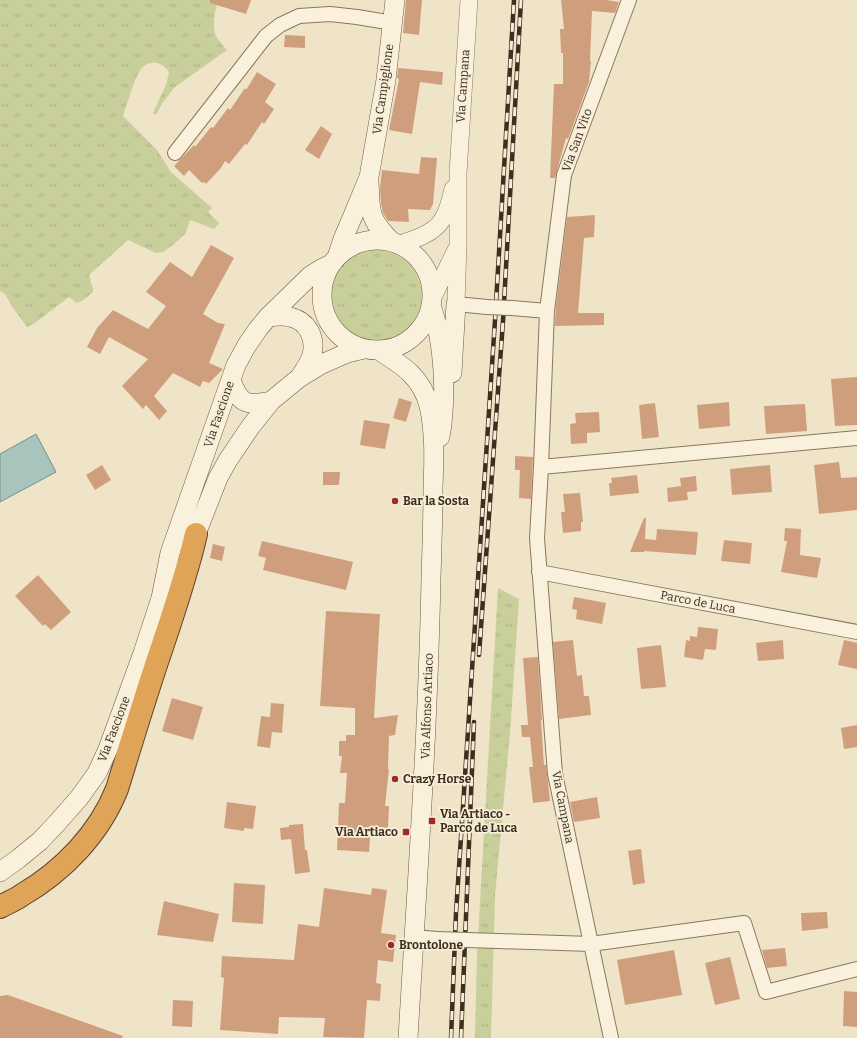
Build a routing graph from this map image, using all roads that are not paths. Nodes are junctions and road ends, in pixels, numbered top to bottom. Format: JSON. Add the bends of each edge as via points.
{"nodes":[{"id":1,"x":396,"y":0,"type":"edge"},
{"id":2,"x":469,"y":0,"type":"edge"},
{"id":3,"x":629,"y":0,"type":"edge"},
{"id":4,"x":392,"y":23,"type":"junction"},
{"id":5,"x":175,"y":153,"type":"dead end"},
{"id":6,"x":458,"y":173,"type":"junction"},
{"id":7,"x":369,"y":177,"type":"junction"},
{"id":8,"x":395,"y":244,"type":"junction"},
{"id":9,"x":458,"y":244,"type":"junction"},
{"id":10,"x":334,"y":261,"type":"junction"},
{"id":11,"x":431,"y":302,"type":"junction"},
{"id":12,"x":456,"y":304,"type":"junction"},
{"id":13,"x":547,"y":310,"type":"junction"},
{"id":14,"x":268,"y":317,"type":"junction"},
{"id":15,"x":371,"y":350,"type":"junction"},
{"id":16,"x":299,"y":378,"type":"junction"},
{"id":17,"x":231,"y":380,"type":"junction"},
{"id":18,"x":272,"y":401,"type":"junction"},
{"id":19,"x":443,"y":414,"type":"junction"},
{"id":20,"x":857,"y":438,"type":"edge"},
{"id":21,"x":541,"y":467,"type":"junction"},
{"id":22,"x":434,"y":470,"type":"junction"},
{"id":23,"x":196,"y":534,"type":"junction"},
{"id":24,"x":539,"y":572,"type":"junction"},
{"id":25,"x":161,"y":598,"type":"junction"},
{"id":26,"x":857,"y":632,"type":"edge"},
{"id":27,"x":0,"y":872,"type":"edge"},
{"id":28,"x":0,"y":906,"type":"edge"},
{"id":29,"x":414,"y":937,"type":"junction"},
{"id":30,"x":591,"y":944,"type":"junction"},
{"id":31,"x":857,"y":969,"type":"edge"},
{"id":32,"x":408,"y":1038,"type":"edge"},
{"id":33,"x":611,"y":1038,"type":"edge"}],
"edges":[{"from":1,"to":4,"type":"main road","name":"Via Campiglione"},
{"from":2,"to":6,"type":"street","name":"Via Campana"},
{"from":3,"to":13,"type":"street","name":"Via San Vito","via":[[564,175]]},
{"from":4,"to":5,"type":"street","via":[[330,14],[299,16],[280,25],[266,36]]},
{"from":4,"to":7,"type":"main road","name":"Via Campiglione","via":[[386,80]]},
{"from":6,"to":8,"type":"street","name":"Via Campana","via":[[449,204],[442,220],[435,228],[424,235]]},
{"from":6,"to":9,"type":"street","name":"Via Campana"},
{"from":7,"to":8,"type":"main road","name":"Via Campiglione","via":[[373,217]]},
{"from":7,"to":10,"type":"main road","name":"Via Campiglione"},
{"from":8,"to":10,"type":"main road","via":[[380,241],[357,244]]},
{"from":8,"to":11,"type":"main road","via":[[410,251],[427,272],[431,285]]},
{"from":9,"to":11,"type":"street"},
{"from":9,"to":12,"type":"street","name":"Via Campana"},
{"from":10,"to":14,"type":"main road","name":"Via Fascione","via":[[310,276]]},
{"from":10,"to":15,"type":"main road","via":[[325,276],[322,289],[325,315],[340,337]]},
{"from":11,"to":15,"type":"main road","via":[[428,317],[413,337],[390,348]]},
{"from":11,"to":19,"type":"main road","via":[[442,367]]},
{"from":12,"to":13,"type":"street","bridge":true},
{"from":12,"to":19,"type":"main road","via":[[450,390],[448,405]]},
{"from":13,"to":21,"type":"street","name":"Via San Vito"},
{"from":14,"to":16,"type":"main road","via":[[290,317],[308,328],[313,338],[312,357]]},
{"from":14,"to":17,"type":"main road","name":"Via Fascione","via":[[246,345]]},
{"from":15,"to":16,"type":"main road","name":"Via Fascione","via":[[347,352]]},
{"from":15,"to":22,"type":"main road","via":[[404,367],[424,390],[432,428]]},
{"from":16,"to":18,"type":"main road","name":"Via Fascione"},
{"from":17,"to":18,"type":"main road","via":[[238,396],[243,400],[256,404]]},
{"from":17,"to":25,"type":"main road","name":"Via Fascione","via":[[170,553]]},
{"from":18,"to":23,"type":"main road","name":"Via Fascione","via":[[228,460],[218,478]]},
{"from":19,"to":22,"type":"main road"},
{"from":20,"to":21,"type":"street"},
{"from":21,"to":24,"type":"street","name":"Via Campana","via":[[537,538]]},
{"from":22,"to":29,"type":"main road","name":"Via Alfonso Artiaco","via":[[426,739]]},
{"from":23,"to":25,"type":"main road","name":"Via Fascione"},
{"from":23,"to":28,"type":"highway","via":[[175,608],[110,806],[97,827],[66,863],[36,887]]},
{"from":24,"to":26,"type":"street","name":"Parco de Luca"},
{"from":24,"to":30,"type":"street","name":"Via Campana","via":[[555,774]]},
{"from":25,"to":27,"type":"main road","name":"Via Fascione","via":[[118,723],[97,772],[80,798],[58,823],[40,841]]},
{"from":29,"to":30,"type":"street","bridge":true},
{"from":29,"to":32,"type":"main road","name":"Via Alfonso Artiaco"},
{"from":30,"to":31,"type":"street","via":[[744,923],[766,992]]},
{"from":30,"to":33,"type":"street","name":"Via Campana"}]}
